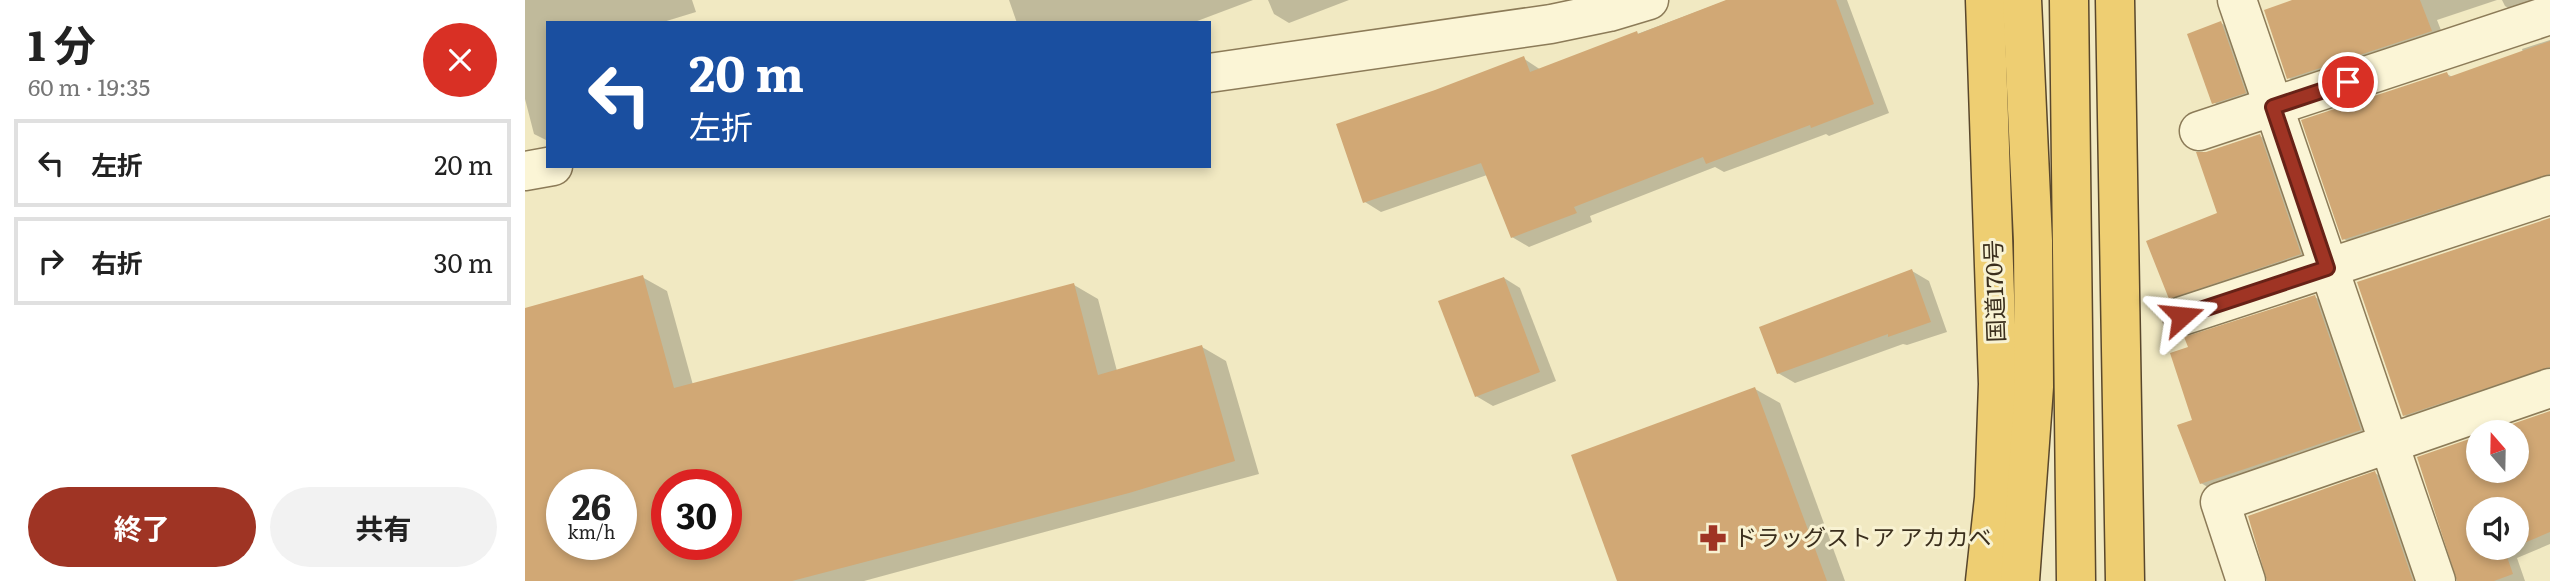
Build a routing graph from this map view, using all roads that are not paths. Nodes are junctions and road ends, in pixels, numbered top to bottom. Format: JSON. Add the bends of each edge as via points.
{"nodes":[{"id":1,"x":1649,"y":0,"type":"edge"},
{"id":2,"x":1985,"y":0,"type":"edge"},
{"id":3,"x":2022,"y":0,"type":"edge"},
{"id":4,"x":2069,"y":0,"type":"edge"},
{"id":5,"x":2115,"y":0,"type":"edge"},
{"id":6,"x":2237,"y":0,"type":"edge"},
{"id":7,"x":2550,"y":15,"type":"edge"},
{"id":8,"x":1211,"y":73,"type":"edge"},
{"id":9,"x":2273,"y":107,"type":"junction"},
{"id":10,"x":2199,"y":131,"type":"dead end"},
{"id":11,"x":546,"y":167,"type":"edge"},
{"id":12,"x":525,"y":171,"type":"edge"},
{"id":13,"x":2550,"y":195,"type":"edge"},
{"id":14,"x":2327,"y":268,"type":"junction"},
{"id":15,"x":2182,"y":316,"type":"dead end"},
{"id":16,"x":2550,"y":388,"type":"edge"},
{"id":17,"x":2389,"y":445,"type":"junction"},
{"id":18,"x":1985,"y":581,"type":"edge"},
{"id":19,"x":2020,"y":581,"type":"edge"},
{"id":20,"x":2076,"y":581,"type":"edge"},
{"id":21,"x":2125,"y":581,"type":"edge"},
{"id":22,"x":2246,"y":581,"type":"edge"},
{"id":23,"x":2436,"y":581,"type":"edge"}],
"edges":[{"from":1,"to":8,"type":"street","via":[[1551,24]]},
{"from":2,"to":18,"type":"highway","name":"国道170号","via":[[1998,384],[1994,498]]},
{"from":3,"to":19,"type":"highway","via":[[2033,242],[2033,387]]},
{"from":4,"to":20,"type":"highway"},
{"from":5,"to":21,"type":"highway"},
{"from":6,"to":9,"type":"street"},
{"from":7,"to":9,"type":"street"},
{"from":9,"to":10,"type":"street"},
{"from":9,"to":14,"type":"street"},
{"from":11,"to":12,"type":"street"},
{"from":13,"to":14,"type":"street"},
{"from":14,"to":15,"type":"street"},
{"from":14,"to":17,"type":"street"},
{"from":16,"to":17,"type":"street"},
{"from":17,"to":22,"type":"street","via":[[2220,502]]},
{"from":17,"to":23,"type":"street"}]}
